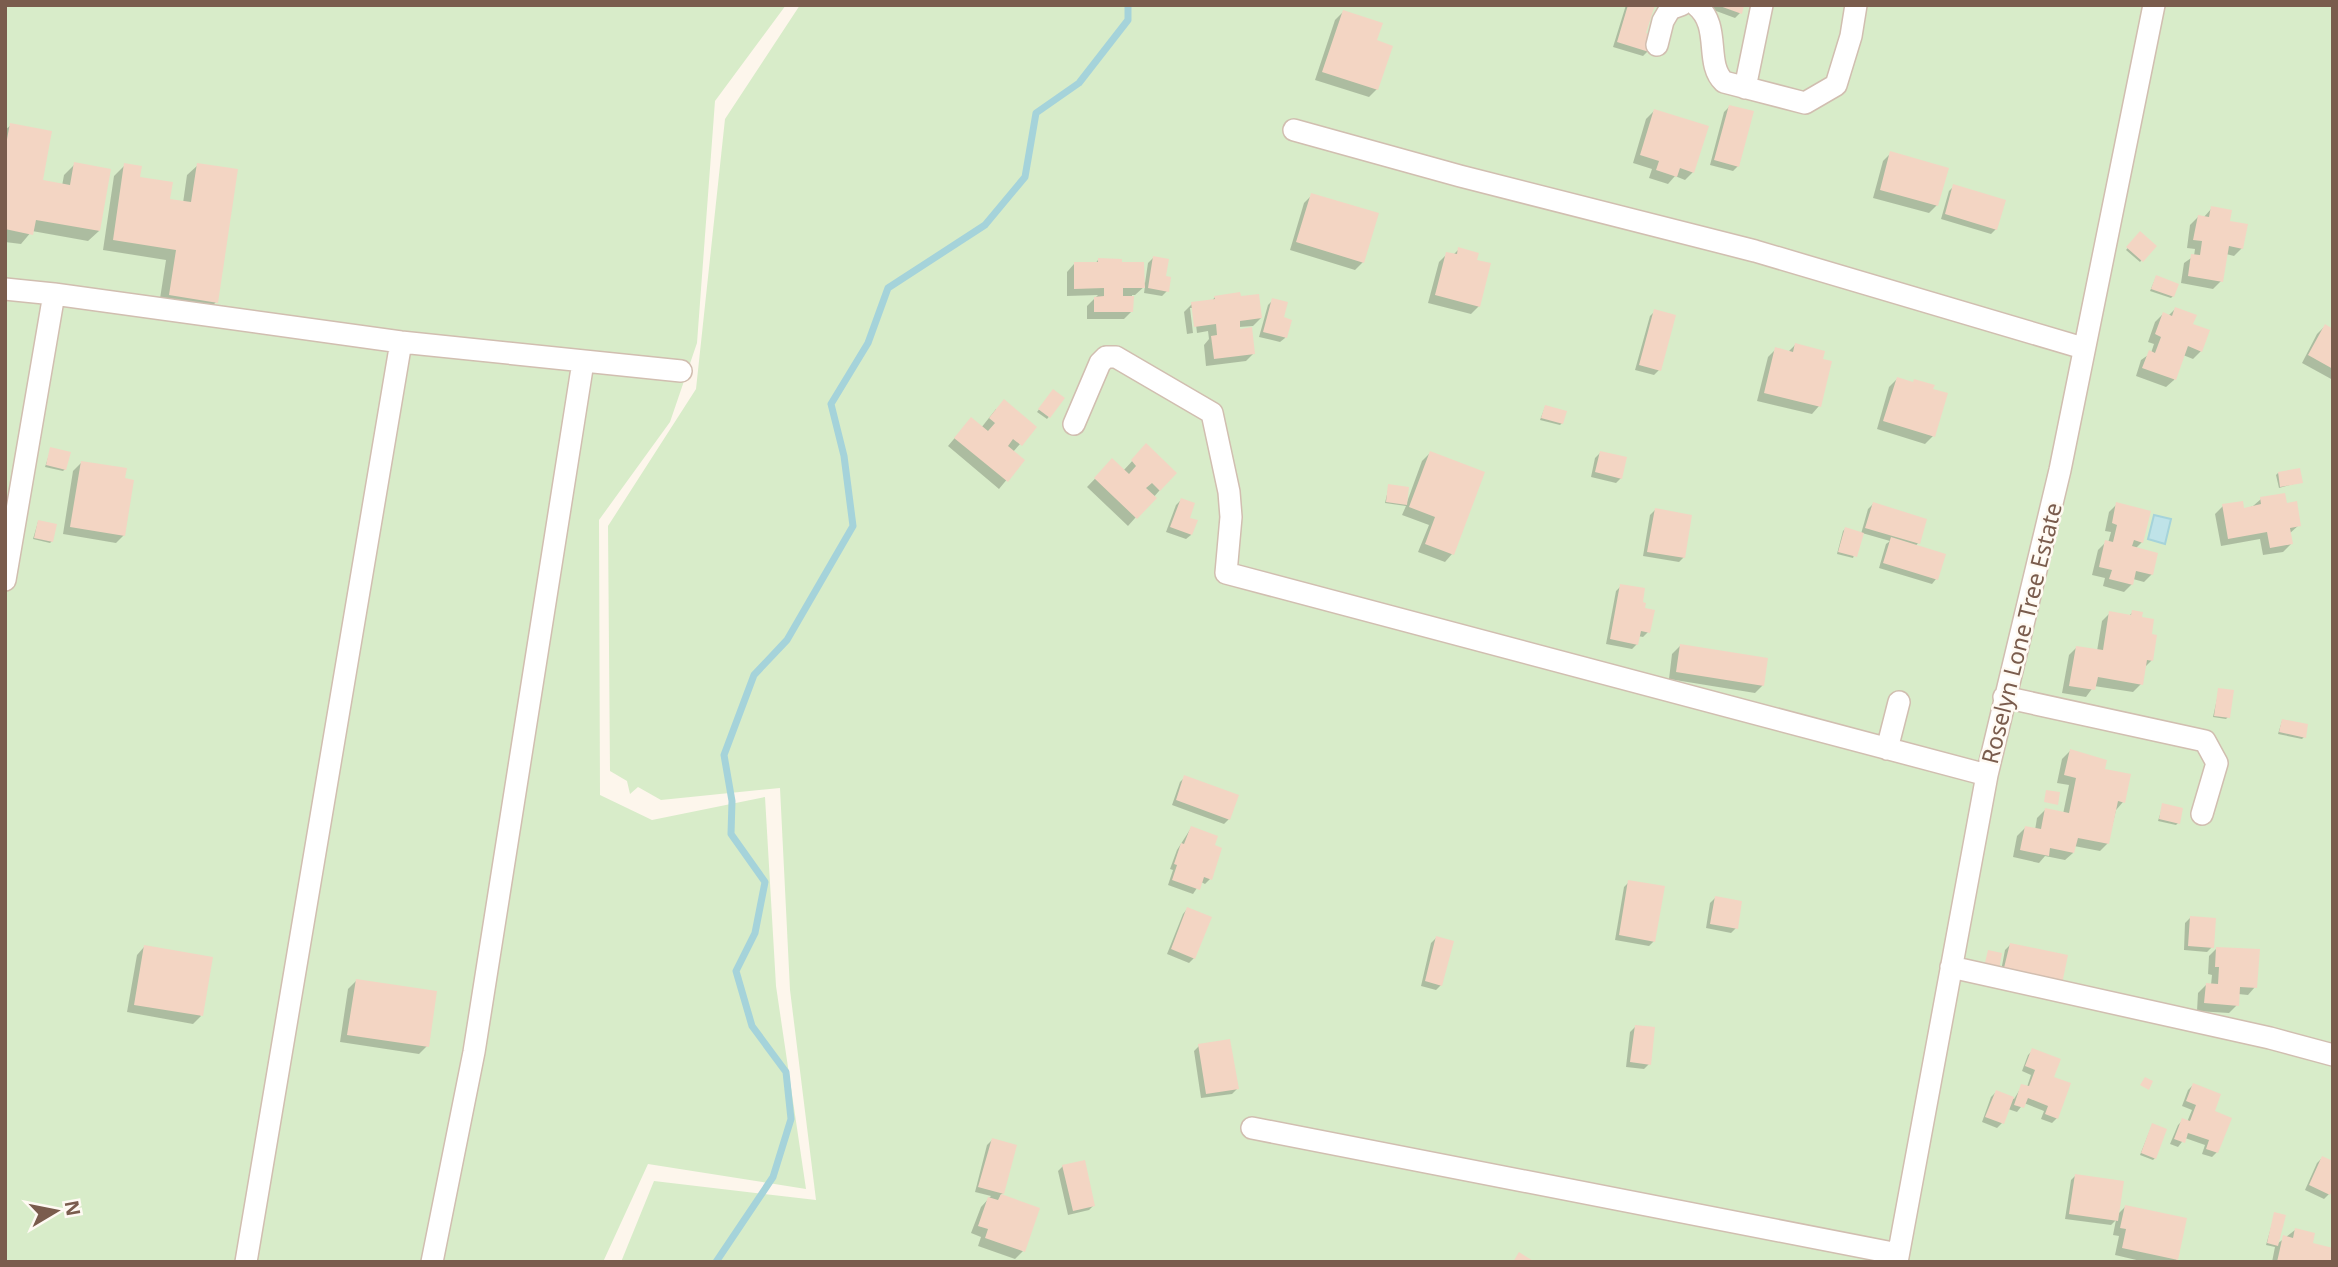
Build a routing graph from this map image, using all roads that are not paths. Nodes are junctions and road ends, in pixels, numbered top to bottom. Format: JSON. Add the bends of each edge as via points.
{"nodes":[{"id":1,"x":1681,"y":5,"type":"edge"},
{"id":2,"x":1696,"y":5,"type":"edge"},
{"id":3,"x":1762,"y":5,"type":"edge"},
{"id":4,"x":1856,"y":5,"type":"edge"},
{"id":5,"x":2154,"y":5,"type":"edge"},
{"id":6,"x":1657,"y":45,"type":"dead end"},
{"id":7,"x":1745,"y":88,"type":"junction"},
{"id":8,"x":1294,"y":130,"type":"dead end"},
{"id":9,"x":5,"y":289,"type":"edge"},
{"id":10,"x":54,"y":294,"type":"junction"},
{"id":11,"x":401,"y":342,"type":"junction"},
{"id":12,"x":2084,"y":348,"type":"junction"},
{"id":13,"x":583,"y":362,"type":"junction"},
{"id":14,"x":681,"y":371,"type":"dead end"},
{"id":15,"x":1074,"y":424,"type":"dead end"},
{"id":16,"x":5,"y":580,"type":"edge"},
{"id":17,"x":2004,"y":697,"type":"junction"},
{"id":18,"x":1899,"y":702,"type":"dead end"},
{"id":19,"x":1887,"y":749,"type":"junction"},
{"id":20,"x":1987,"y":775,"type":"junction"},
{"id":21,"x":2202,"y":814,"type":"dead end"},
{"id":22,"x":1951,"y":967,"type":"junction"},
{"id":23,"x":2333,"y":1055,"type":"edge"},
{"id":24,"x":1252,"y":1128,"type":"dead end"},
{"id":25,"x":1897,"y":1258,"type":"edge"},
{"id":26,"x":246,"y":1262,"type":"edge"},
{"id":27,"x":432,"y":1262,"type":"edge"}],
"edges":[{"from":1,"to":6,"type":"street","via":[[1670,9]]},
{"from":2,"to":7,"type":"street","via":[[1709,22],[1719,78]]},
{"from":3,"to":7,"type":"street"},
{"from":4,"to":7,"type":"street","via":[[1836,85],[1805,103]]},
{"from":5,"to":12,"type":"street","name":"Roselyn Lone Tree Estate"},
{"from":8,"to":12,"type":"street","via":[[1755,251]]},
{"from":9,"to":10,"type":"street"},
{"from":10,"to":11,"type":"street"},
{"from":10,"to":16,"type":"street"},
{"from":11,"to":13,"type":"street"},
{"from":11,"to":26,"type":"street"},
{"from":12,"to":17,"type":"street","name":"Roselyn Lone Tree Estate","via":[[2060,470]]},
{"from":13,"to":14,"type":"street"},
{"from":13,"to":27,"type":"street","via":[[474,1052]]},
{"from":15,"to":19,"type":"street","via":[[1106,357],[1116,357],[1212,413],[1229,492],[1226,573]]},
{"from":17,"to":20,"type":"street","name":"Roselyn Lone Tree Estate"},
{"from":17,"to":21,"type":"street","via":[[2205,741],[2217,763]]},
{"from":18,"to":19,"type":"street"},
{"from":19,"to":20,"type":"street"},
{"from":20,"to":22,"type":"street","name":"Roselyn Lone Tree Estate"},
{"from":22,"to":23,"type":"street"},
{"from":22,"to":25,"type":"street","name":"Roselyn Lone Tree Estate"},
{"from":24,"to":25,"type":"street"}]}
